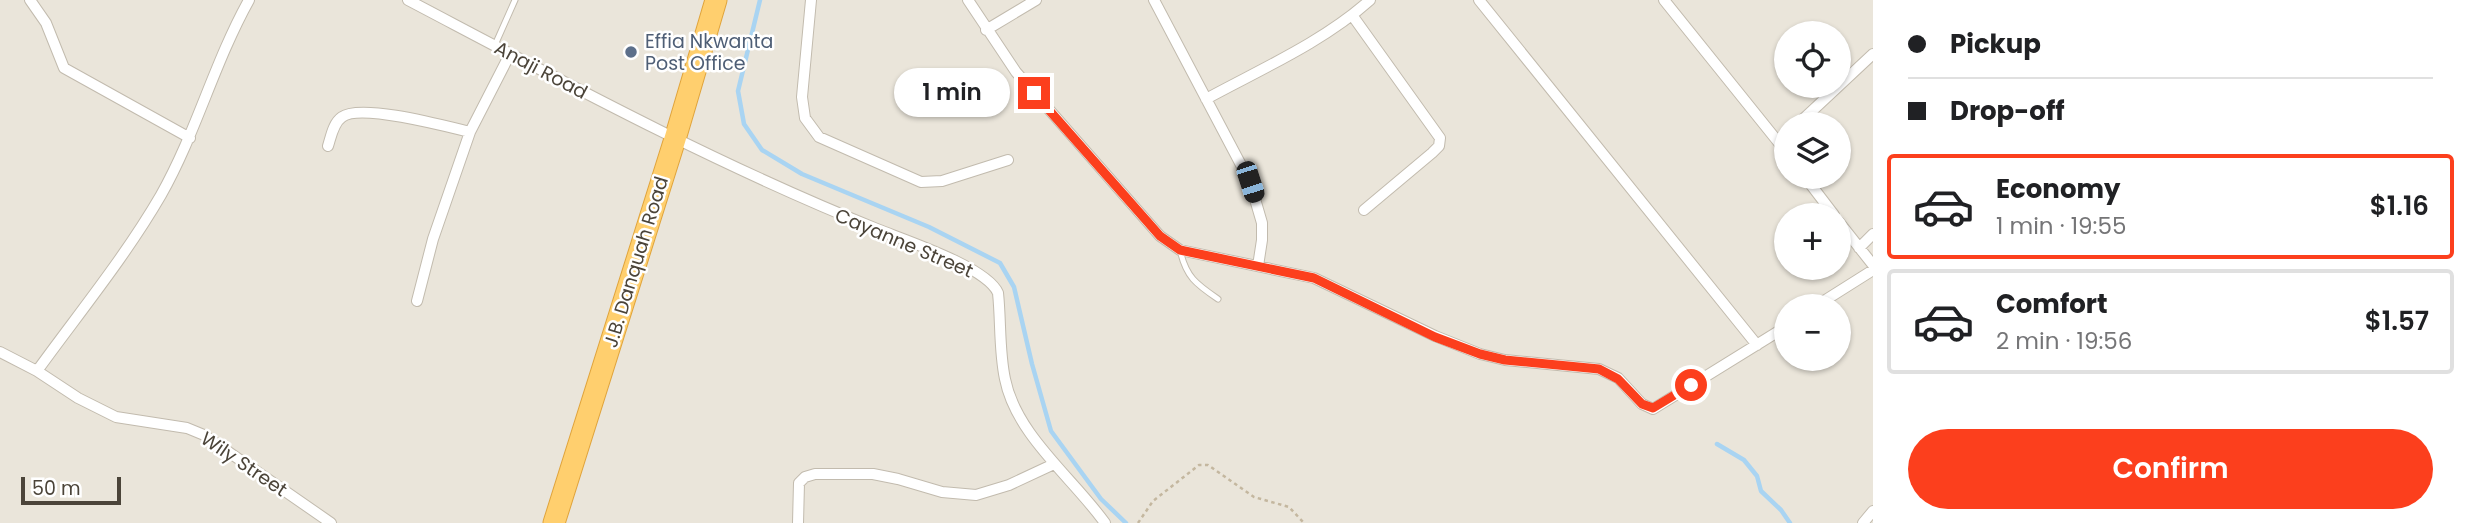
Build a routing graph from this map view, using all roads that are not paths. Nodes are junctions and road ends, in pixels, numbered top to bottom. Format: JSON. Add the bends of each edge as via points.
{"nodes":[{"id":1,"x":30,"y":0,"type":"edge"},
{"id":2,"x":248,"y":0,"type":"edge"},
{"id":3,"x":408,"y":0,"type":"edge"},
{"id":4,"x":515,"y":0,"type":"edge"},
{"id":5,"x":716,"y":0,"type":"edge"},
{"id":6,"x":811,"y":0,"type":"edge"},
{"id":7,"x":968,"y":0,"type":"edge"},
{"id":8,"x":1036,"y":0,"type":"edge"},
{"id":9,"x":1154,"y":0,"type":"edge"},
{"id":10,"x":1370,"y":0,"type":"edge"},
{"id":11,"x":1479,"y":0,"type":"edge"},
{"id":12,"x":1664,"y":0,"type":"edge"},
{"id":13,"x":1352,"y":15,"type":"junction"},
{"id":14,"x":986,"y":30,"type":"junction"},
{"id":15,"x":495,"y":46,"type":"junction"},
{"id":16,"x":510,"y":54,"type":"junction"},
{"id":17,"x":1873,"y":54,"type":"edge"},
{"id":18,"x":1206,"y":99,"type":"junction"},
{"id":19,"x":1811,"y":112,"type":"edge"},
{"id":20,"x":1774,"y":128,"type":"edge"},
{"id":21,"x":470,"y":132,"type":"junction"},
{"id":22,"x":190,"y":138,"type":"junction"},
{"id":23,"x":674,"y":139,"type":"junction"},
{"id":24,"x":328,"y":146,"type":"dead end"},
{"id":25,"x":1008,"y":160,"type":"dead end"},
{"id":26,"x":1814,"y":189,"type":"edge"},
{"id":27,"x":1825,"y":203,"type":"edge"},
{"id":28,"x":1364,"y":210,"type":"dead end"},
{"id":29,"x":1873,"y":234,"type":"edge"},
{"id":30,"x":1851,"y":238,"type":"edge"},
{"id":31,"x":1859,"y":248,"type":"junction"},
{"id":32,"x":1180,"y":250,"type":"junction"},
{"id":33,"x":1258,"y":266,"type":"junction"},
{"id":34,"x":1873,"y":268,"type":"edge"},
{"id":35,"x":1834,"y":294,"type":"edge"},
{"id":36,"x":1218,"y":299,"type":"dead end"},
{"id":37,"x":417,"y":301,"type":"dead end"},
{"id":38,"x":1774,"y":334,"type":"edge"},
{"id":39,"x":1757,"y":345,"type":"junction"},
{"id":40,"x":0,"y":352,"type":"edge"},
{"id":41,"x":37,"y":371,"type":"junction"},
{"id":42,"x":1054,"y":464,"type":"junction"},
{"id":43,"x":1873,"y":511,"type":"edge"},
{"id":44,"x":331,"y":523,"type":"edge"},
{"id":45,"x":554,"y":523,"type":"edge"},
{"id":46,"x":797,"y":523,"type":"edge"},
{"id":47,"x":1105,"y":523,"type":"edge"},
{"id":48,"x":1863,"y":523,"type":"edge"}],
"edges":[{"from":1,"to":22,"type":"street","via":[[46,23],[64,68]]},
{"from":2,"to":22,"type":"street"},
{"from":3,"to":15,"type":"street","name":"Anaji Road"},
{"from":4,"to":15,"type":"lane"},
{"from":5,"to":23,"type":"highway","name":"J.B. Danquah Road"},
{"from":6,"to":25,"type":"street","via":[[802,97],[804,118],[819,136],[921,182],[942,181]]},
{"from":7,"to":14,"type":"street"},
{"from":8,"to":14,"type":"street"},
{"from":9,"to":18,"type":"street"},
{"from":10,"to":13,"type":"street"},
{"from":11,"to":39,"type":"street"},
{"from":12,"to":20,"type":"street"},
{"from":13,"to":18,"type":"street"},
{"from":13,"to":28,"type":"street","via":[[1439,133],[1441,142]]},
{"from":14,"to":32,"type":"street","via":[[1016,72],[1160,236]]},
{"from":15,"to":16,"type":"street","name":"Anaji Road"},
{"from":16,"to":21,"type":"street"},
{"from":16,"to":23,"type":"street","name":"Anaji Road"},
{"from":17,"to":19,"type":"street"},
{"from":18,"to":33,"type":"street","via":[[1250,182],[1262,240]]},
{"from":21,"to":24,"type":"street","via":[[407,118],[351,113],[338,120]]},
{"from":21,"to":37,"type":"street"},
{"from":22,"to":41,"type":"street","via":[[145,219]]},
{"from":23,"to":42,"type":"street","name":"Cayanne Street","via":[[791,195],[948,258],[990,283],[998,293],[1010,395],[1023,422]]},
{"from":23,"to":45,"type":"highway","name":"J.B. Danquah Road"},
{"from":26,"to":27,"type":"street"},
{"from":29,"to":31,"type":"street"},
{"from":30,"to":31,"type":"street"},
{"from":31,"to":34,"type":"street"},
{"from":32,"to":33,"type":"street"},
{"from":32,"to":36,"type":"lane","via":[[1190,277]]},
{"from":33,"to":39,"type":"street","via":[[1314,278],[1480,354],[1599,369],[1653,408]]},
{"from":34,"to":35,"type":"street"},
{"from":38,"to":39,"type":"street"},
{"from":40,"to":41,"type":"street","name":"Wily Street"},
{"from":41,"to":44,"type":"street","name":"Wily Street","via":[[116,417],[204,435]]},
{"from":42,"to":46,"type":"street","via":[[976,495],[942,492],[873,474],[809,475],[799,483]]},
{"from":42,"to":47,"type":"street","name":"Cayanne Street"},
{"from":43,"to":48,"type":"street"}]}
